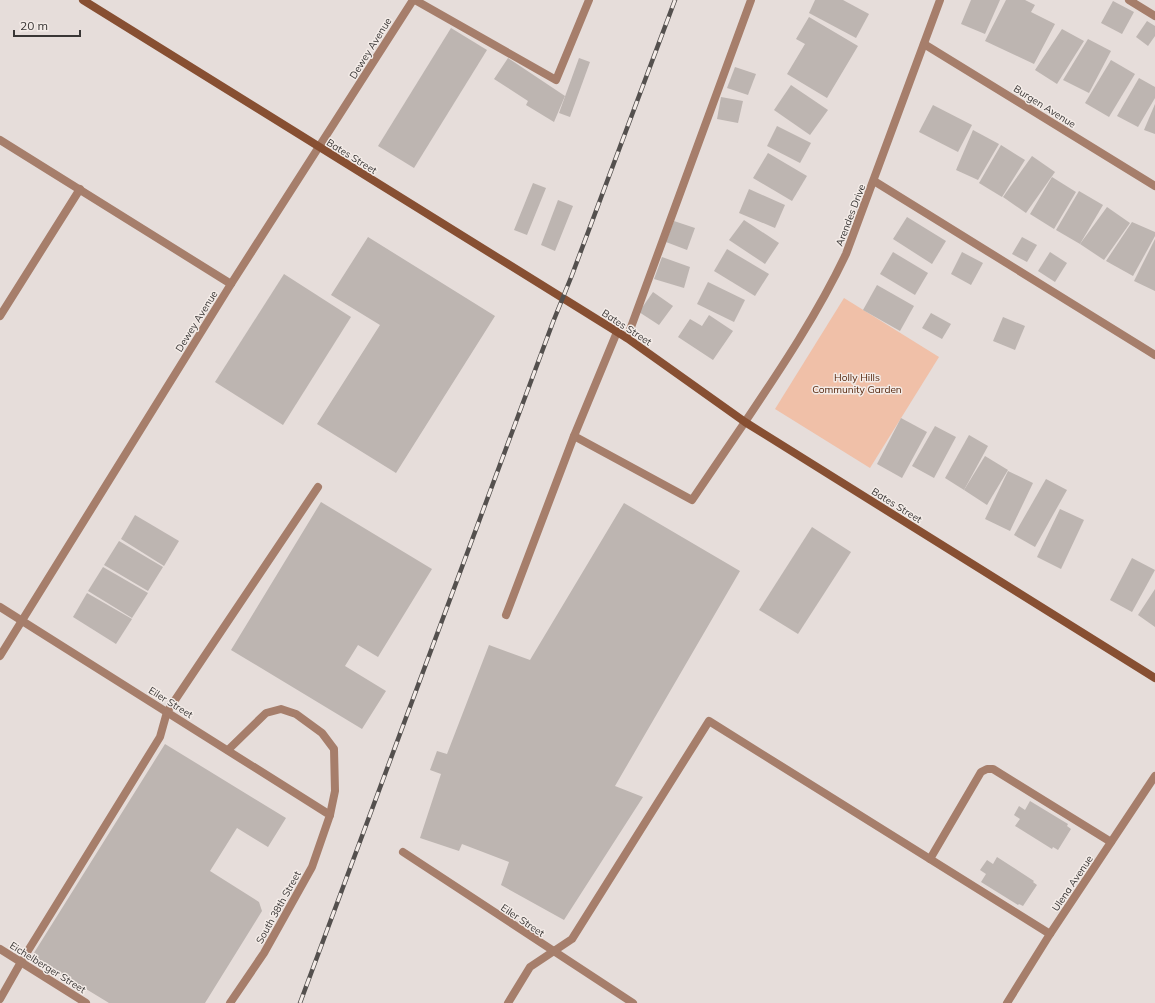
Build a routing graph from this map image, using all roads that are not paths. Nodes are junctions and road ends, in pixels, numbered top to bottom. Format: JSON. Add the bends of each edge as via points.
{"nodes":[{"id":1,"x":83,"y":0,"type":"edge"},
{"id":2,"x":414,"y":0,"type":"edge"},
{"id":3,"x":589,"y":0,"type":"edge"},
{"id":4,"x":751,"y":0,"type":"edge"},
{"id":5,"x":940,"y":0,"type":"edge"},
{"id":6,"x":1129,"y":0,"type":"edge"},
{"id":7,"x":1155,"y":16,"type":"edge"},
{"id":8,"x":924,"y":44,"type":"junction"},
{"id":9,"x":0,"y":140,"type":"edge"},
{"id":10,"x":319,"y":148,"type":"junction"},
{"id":11,"x":874,"y":181,"type":"junction"},
{"id":12,"x":1155,"y":186,"type":"edge"},
{"id":13,"x":80,"y":189,"type":"junction"},
{"id":14,"x":231,"y":284,"type":"junction"},
{"id":15,"x":0,"y":316,"type":"edge"},
{"id":16,"x":617,"y":332,"type":"junction"},
{"id":17,"x":627,"y":338,"type":"junction"},
{"id":18,"x":1155,"y":355,"type":"edge"},
{"id":19,"x":745,"y":422,"type":"junction"},
{"id":20,"x":574,"y":436,"type":"junction"},
{"id":21,"x":318,"y":487,"type":"dead end"},
{"id":22,"x":0,"y":607,"type":"edge"},
{"id":23,"x":506,"y":615,"type":"dead end"},
{"id":24,"x":22,"y":620,"type":"junction"},
{"id":25,"x":0,"y":656,"type":"edge"},
{"id":26,"x":1155,"y":678,"type":"edge"},
{"id":27,"x":167,"y":712,"type":"junction"},
{"id":28,"x":228,"y":750,"type":"junction"},
{"id":29,"x":1155,"y":776,"type":"edge"},
{"id":30,"x":330,"y":815,"type":"junction"},
{"id":31,"x":1111,"y":842,"type":"junction"},
{"id":32,"x":403,"y":852,"type":"dead end"},
{"id":33,"x":930,"y":859,"type":"junction"},
{"id":34,"x":1050,"y":934,"type":"junction"},
{"id":35,"x":0,"y":949,"type":"edge"},
{"id":36,"x":554,"y":952,"type":"junction"},
{"id":37,"x":21,"y":962,"type":"junction"},
{"id":38,"x":0,"y":999,"type":"edge"},
{"id":39,"x":86,"y":1003,"type":"edge"},
{"id":40,"x":230,"y":1003,"type":"edge"},
{"id":41,"x":508,"y":1003,"type":"edge"},
{"id":42,"x":633,"y":1003,"type":"edge"},
{"id":43,"x":1007,"y":1003,"type":"edge"}],
"edges":[{"from":1,"to":10,"type":"main road","name":"Bates Street"},
{"from":2,"to":3,"type":"street","via":[[556,80]]},
{"from":2,"to":10,"type":"street","name":"Dewey Avenue"},
{"from":4,"to":17,"type":"street"},
{"from":5,"to":8,"type":"street","name":"Arendes Drive"},
{"from":6,"to":7,"type":"street"},
{"from":8,"to":11,"type":"street","name":"Arendes Drive"},
{"from":8,"to":12,"type":"street","name":"Burgen Avenue"},
{"from":9,"to":13,"type":"street"},
{"from":10,"to":14,"type":"street","name":"Dewey Avenue"},
{"from":10,"to":16,"type":"main road","name":"Bates Street"},
{"from":11,"to":18,"type":"street"},
{"from":11,"to":19,"type":"street","name":"Arendes Drive","via":[[846,254],[829,289],[801,338]]},
{"from":13,"to":14,"type":"street"},
{"from":13,"to":15,"type":"street"},
{"from":14,"to":24,"type":"street","name":"Dewey Avenue"},
{"from":16,"to":17,"type":"main road","name":"Bates Street"},
{"from":16,"to":20,"type":"street"},
{"from":17,"to":19,"type":"main road","name":"Bates Street"},
{"from":19,"to":20,"type":"street","name":"Arendes Drive","via":[[692,500]]},
{"from":19,"to":26,"type":"main road","name":"Bates Street"},
{"from":20,"to":23,"type":"street"},
{"from":21,"to":27,"type":"street"},
{"from":22,"to":24,"type":"street","name":"Eiler Street"},
{"from":24,"to":25,"type":"street","name":"Dewey Avenue"},
{"from":24,"to":27,"type":"street","name":"Eiler Street"},
{"from":27,"to":28,"type":"street","name":"Eiler Street"},
{"from":27,"to":37,"type":"street","via":[[160,737]]},
{"from":28,"to":30,"type":"street","name":"Eiler Street"},
{"from":28,"to":30,"type":"street","name":"South 38th Street","via":[[266,713],[281,709],[296,714],[322,733],[334,749],[335,791]]},
{"from":29,"to":31,"type":"street","name":"Ulena Avenue"},
{"from":30,"to":40,"type":"street","name":"South 38th Street","via":[[312,867],[264,953]]},
{"from":31,"to":33,"type":"street","via":[[993,769],[987,769],[981,772]]},
{"from":31,"to":34,"type":"street","name":"Ulena Avenue"},
{"from":32,"to":36,"type":"street","name":"Eiler Street"},
{"from":33,"to":34,"type":"street"},
{"from":33,"to":36,"type":"street","via":[[709,721],[572,939]]},
{"from":34,"to":43,"type":"street","name":"Ulena Avenue"},
{"from":35,"to":37,"type":"street","name":"Eichelberger Street"},
{"from":36,"to":41,"type":"street","via":[[530,967]]},
{"from":36,"to":42,"type":"street","name":"Eiler Street"},
{"from":37,"to":38,"type":"street"},
{"from":37,"to":39,"type":"street","name":"Eichelberger Street"}]}
